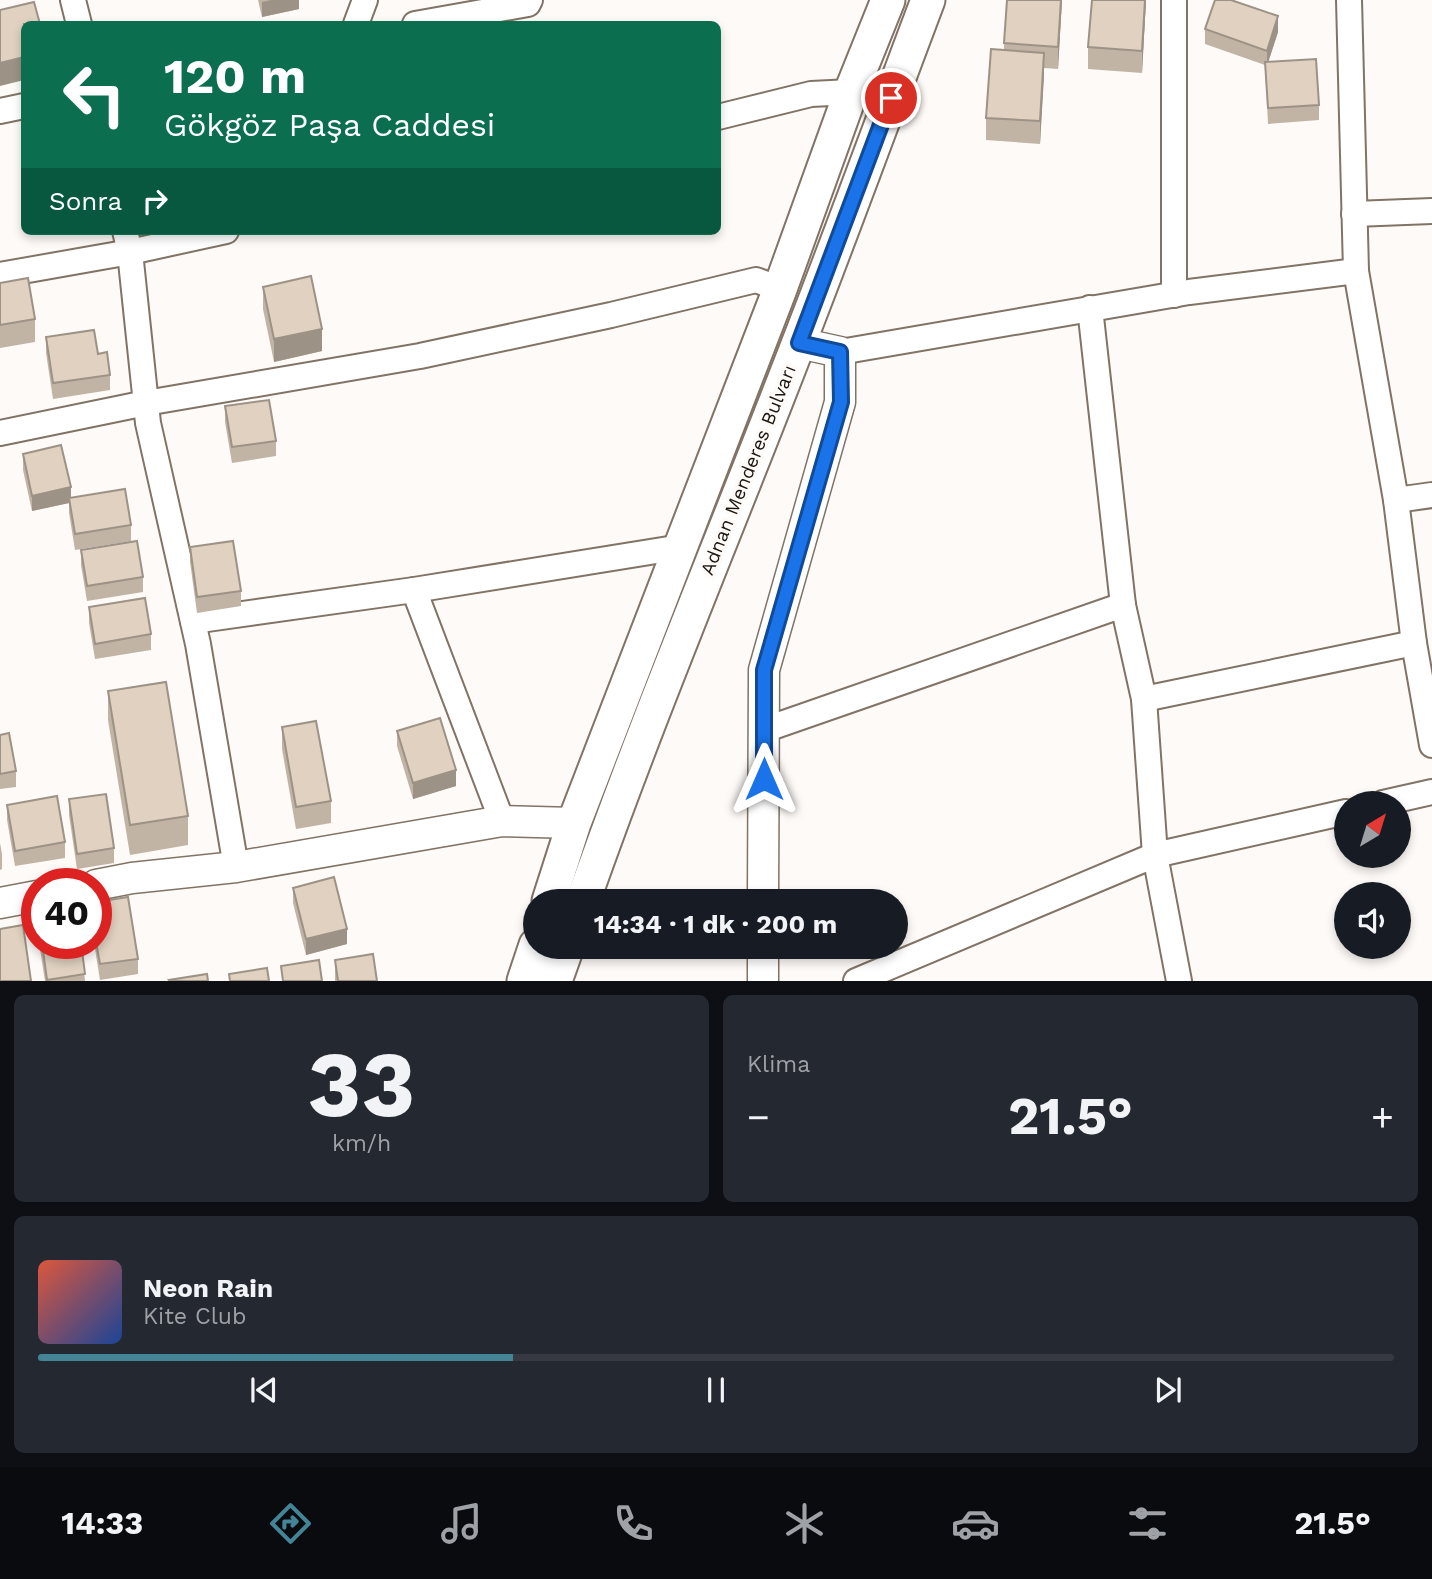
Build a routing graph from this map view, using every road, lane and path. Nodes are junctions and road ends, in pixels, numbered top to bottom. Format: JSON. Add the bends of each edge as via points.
{"nodes":[{"id":1,"x":73,"y":0,"type":"edge"},
{"id":2,"x":365,"y":0,"type":"edge"},
{"id":3,"x":530,"y":0,"type":"edge"},
{"id":4,"x":888,"y":0,"type":"edge"},
{"id":5,"x":928,"y":0,"type":"edge"},
{"id":6,"x":1174,"y":0,"type":"edge"},
{"id":7,"x":1349,"y":0,"type":"edge"},
{"id":8,"x":78,"y":21,"type":"edge"},
{"id":9,"x":357,"y":21,"type":"edge"},
{"id":10,"x":432,"y":21,"type":"edge"},
{"id":11,"x":851,"y":92,"type":"junction"},
{"id":12,"x":21,"y":107,"type":"edge"},
{"id":13,"x":0,"y":111,"type":"edge"},
{"id":14,"x":721,"y":116,"type":"edge"},
{"id":15,"x":1432,"y":211,"type":"edge"},
{"id":16,"x":1354,"y":214,"type":"junction"},
{"id":17,"x":186,"y":235,"type":"edge"},
{"id":18,"x":127,"y":241,"type":"edge"},
{"id":19,"x":1356,"y":271,"type":"junction"},
{"id":20,"x":0,"y":275,"type":"edge"},
{"id":21,"x":780,"y":289,"type":"junction"},
{"id":22,"x":1174,"y":295,"type":"junction"},
{"id":23,"x":1090,"y":308,"type":"junction"},
{"id":24,"x":799,"y":343,"type":"junction"},
{"id":25,"x":840,"y":352,"type":"junction"},
{"id":26,"x":146,"y":403,"type":"junction"},
{"id":27,"x":0,"y":433,"type":"edge"},
{"id":28,"x":1432,"y":495,"type":"edge"},
{"id":29,"x":1396,"y":500,"type":"junction"},
{"id":30,"x":681,"y":547,"type":"junction"},
{"id":31,"x":414,"y":590,"type":"junction"},
{"id":32,"x":1123,"y":606,"type":"junction"},
{"id":33,"x":193,"y":621,"type":"junction"},
{"id":34,"x":1415,"y":643,"type":"junction"},
{"id":35,"x":1144,"y":699,"type":"junction"},
{"id":36,"x":764,"y":730,"type":"junction"},
{"id":37,"x":1432,"y":745,"type":"edge"},
{"id":38,"x":1432,"y":792,"type":"edge"},
{"id":39,"x":1411,"y":797,"type":"edge"},
{"id":40,"x":1334,"y":815,"type":"edge"},
{"id":41,"x":502,"y":821,"type":"junction"},
{"id":42,"x":575,"y":823,"type":"junction"},
{"id":43,"x":1155,"y":855,"type":"junction"},
{"id":44,"x":236,"y":867,"type":"junction"},
{"id":45,"x":112,"y":882,"type":"edge"},
{"id":46,"x":554,"y":889,"type":"edge"},
{"id":47,"x":588,"y":889,"type":"edge"},
{"id":48,"x":763,"y":889,"type":"edge"},
{"id":49,"x":21,"y":899,"type":"edge"},
{"id":50,"x":0,"y":903,"type":"edge"},
{"id":51,"x":531,"y":959,"type":"edge"},
{"id":52,"x":563,"y":959,"type":"edge"},
{"id":53,"x":763,"y":959,"type":"edge"},
{"id":54,"x":524,"y":981,"type":"edge"},
{"id":55,"x":555,"y":981,"type":"edge"},
{"id":56,"x":763,"y":981,"type":"edge"},
{"id":57,"x":856,"y":981,"type":"edge"},
{"id":58,"x":1180,"y":981,"type":"edge"}],
"edges":[{"from":1,"to":8,"type":"street"},
{"from":2,"to":9,"type":"street"},
{"from":3,"to":10,"type":"street"},
{"from":4,"to":11,"type":"main road","name":"Adnan Menderes Bulvarı"},
{"from":5,"to":24,"type":"main road","name":"Adnan Menderes Bulvarı"},
{"from":6,"to":22,"type":"street"},
{"from":7,"to":16,"type":"street"},
{"from":11,"to":14,"type":"street","via":[[811,94]]},
{"from":11,"to":21,"type":"main road","name":"Adnan Menderes Bulvarı"},
{"from":12,"to":13,"type":"street"},
{"from":15,"to":16,"type":"street"},
{"from":16,"to":19,"type":"street"},
{"from":17,"to":18,"type":"street"},
{"from":18,"to":20,"type":"street"},
{"from":18,"to":26,"type":"street"},
{"from":19,"to":22,"type":"street"},
{"from":19,"to":29,"type":"street"},
{"from":21,"to":26,"type":"street","via":[[756,280],[420,356]]},
{"from":21,"to":30,"type":"main road","name":"Adnan Menderes Bulvarı"},
{"from":22,"to":23,"type":"street"},
{"from":23,"to":25,"type":"street"},
{"from":23,"to":32,"type":"street"},
{"from":24,"to":25,"type":"street"},
{"from":24,"to":47,"type":"main road","name":"Adnan Menderes Bulvarı"},
{"from":25,"to":36,"type":"street","via":[[841,402],[764,670]]},
{"from":26,"to":27,"type":"street"},
{"from":26,"to":33,"type":"street"},
{"from":28,"to":29,"type":"street"},
{"from":29,"to":34,"type":"street"},
{"from":30,"to":31,"type":"street"},
{"from":30,"to":42,"type":"main road","name":"Adnan Menderes Bulvarı"},
{"from":31,"to":33,"type":"street"},
{"from":31,"to":41,"type":"street"},
{"from":32,"to":35,"type":"street"},
{"from":32,"to":36,"type":"street"},
{"from":33,"to":44,"type":"street"},
{"from":34,"to":35,"type":"street"},
{"from":34,"to":37,"type":"street"},
{"from":35,"to":43,"type":"street"},
{"from":36,"to":48,"type":"street"},
{"from":38,"to":39,"type":"street"},
{"from":40,"to":43,"type":"street"},
{"from":41,"to":42,"type":"street"},
{"from":41,"to":44,"type":"street"},
{"from":42,"to":46,"type":"main road","name":"Adnan Menderes Bulvarı"},
{"from":43,"to":57,"type":"street"},
{"from":43,"to":58,"type":"street"},
{"from":44,"to":45,"type":"street"},
{"from":49,"to":50,"type":"street"},
{"from":51,"to":54,"type":"main road"},
{"from":52,"to":55,"type":"main road"},
{"from":53,"to":56,"type":"street"}]}
